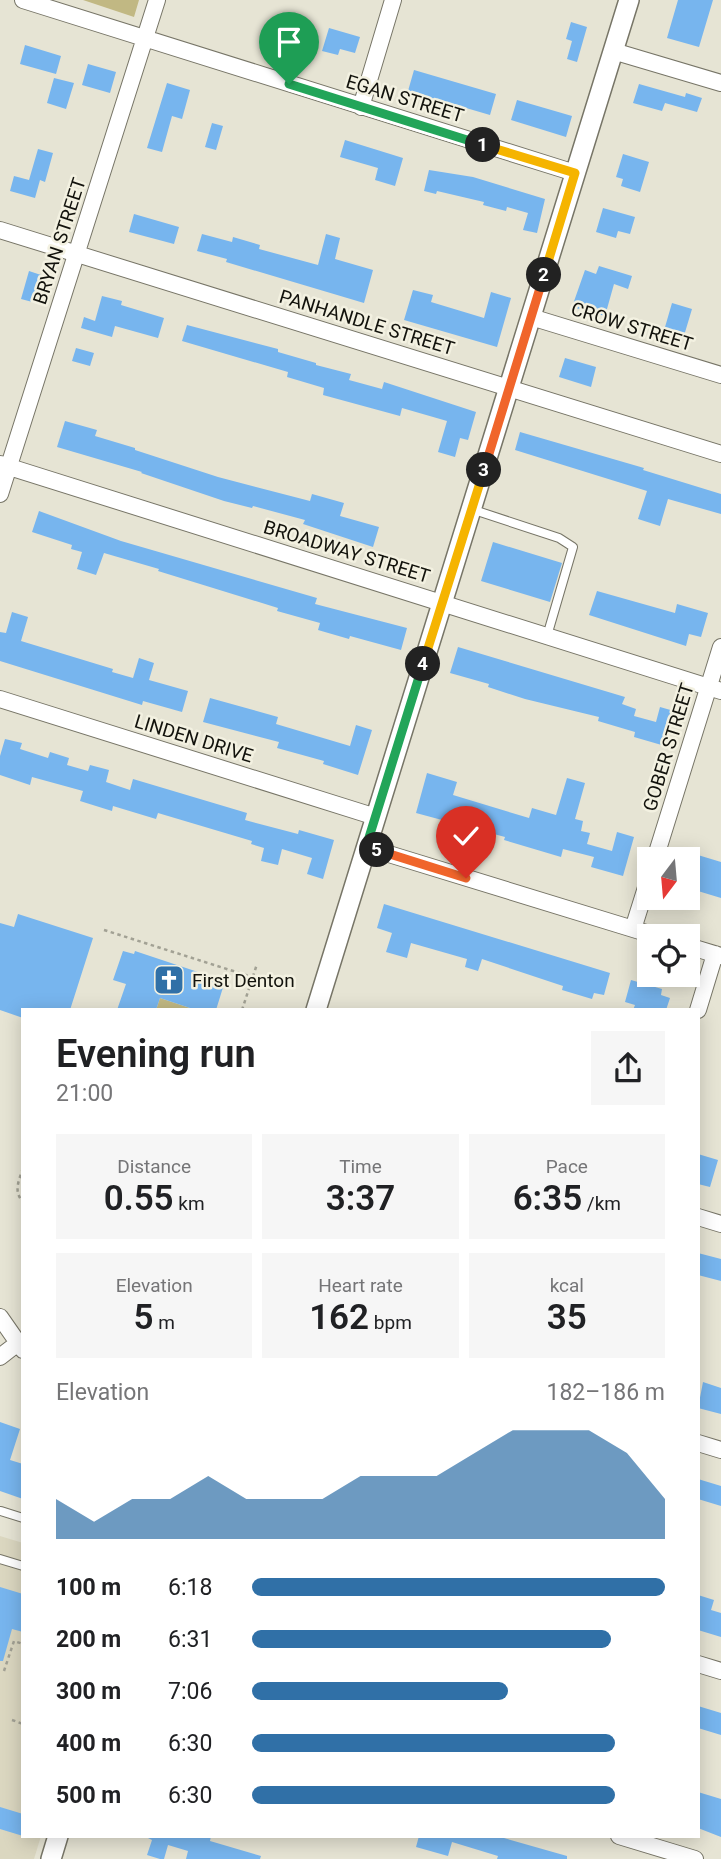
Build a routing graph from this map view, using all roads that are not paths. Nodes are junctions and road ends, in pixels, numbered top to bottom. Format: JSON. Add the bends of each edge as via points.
{"nodes":[{"id":1,"x":23,"y":0,"type":"edge"},
{"id":2,"x":157,"y":0,"type":"edge"},
{"id":3,"x":393,"y":0,"type":"edge"},
{"id":4,"x":629,"y":0,"type":"edge"},
{"id":5,"x":145,"y":39,"type":"junction"},
{"id":6,"x":613,"y":51,"type":"junction"},
{"id":7,"x":721,"y":83,"type":"edge"},
{"id":8,"x":361,"y":107,"type":"junction"},
{"id":9,"x":575,"y":173,"type":"junction"},
{"id":10,"x":0,"y":230,"type":"edge"},
{"id":11,"x":76,"y":255,"type":"junction"},
{"id":12,"x":531,"y":317,"type":"junction"},
{"id":13,"x":721,"y":375,"type":"edge"},
{"id":14,"x":509,"y":388,"type":"junction"},
{"id":15,"x":721,"y":454,"type":"edge"},
{"id":16,"x":4,"y":465,"type":"edge"},
{"id":17,"x":0,"y":494,"type":"edge"},
{"id":18,"x":471,"y":509,"type":"junction"},
{"id":19,"x":442,"y":603,"type":"junction"},
{"id":20,"x":547,"y":636,"type":"junction"},
{"id":21,"x":721,"y":647,"type":"edge"},
{"id":22,"x":715,"y":689,"type":"edge"},
{"id":23,"x":0,"y":699,"type":"edge"},
{"id":24,"x":376,"y":817,"type":"junction"},
{"id":25,"x":366,"y":847,"type":"junction"},
{"id":26,"x":659,"y":847,"type":"edge"},
{"id":27,"x":640,"y":910,"type":"edge"},
{"id":28,"x":634,"y":929,"type":"junction"},
{"id":29,"x":637,"y":930,"type":"edge"},
{"id":30,"x":700,"y":950,"type":"edge"},
{"id":31,"x":718,"y":955,"type":"edge"},
{"id":32,"x":317,"y":1008,"type":"edge"},
{"id":33,"x":699,"y":1008,"type":"edge"},
{"id":34,"x":700,"y":1218,"type":"edge"},
{"id":35,"x":721,"y":1224,"type":"edge"},
{"id":36,"x":0,"y":1317,"type":"edge"},
{"id":37,"x":20,"y":1347,"type":"edge"},
{"id":38,"x":0,"y":1357,"type":"edge"},
{"id":39,"x":700,"y":1444,"type":"edge"},
{"id":40,"x":721,"y":1450,"type":"edge"},
{"id":41,"x":1,"y":1511,"type":"edge"},
{"id":42,"x":21,"y":1517,"type":"edge"},
{"id":43,"x":0,"y":1559,"type":"edge"},
{"id":44,"x":21,"y":1565,"type":"edge"},
{"id":45,"x":700,"y":1665,"type":"edge"},
{"id":46,"x":721,"y":1671,"type":"edge"},
{"id":47,"x":57,"y":1838,"type":"edge"},
{"id":48,"x":626,"y":1838,"type":"edge"},
{"id":49,"x":51,"y":1859,"type":"edge"},
{"id":50,"x":695,"y":1859,"type":"edge"}],
"edges":[{"from":1,"to":5,"type":"street","name":"EGAN STREET"},
{"from":2,"to":5,"type":"street","name":"BRYAN STREET"},
{"from":3,"to":8,"type":"street"},
{"from":4,"to":6,"type":"street"},
{"from":5,"to":8,"type":"street","name":"EGAN STREET"},
{"from":5,"to":11,"type":"street","name":"BRYAN STREET"},
{"from":6,"to":7,"type":"street"},
{"from":6,"to":9,"type":"street"},
{"from":8,"to":9,"type":"street","name":"EGAN STREET"},
{"from":9,"to":12,"type":"street"},
{"from":10,"to":11,"type":"street","name":"PANHANDLE STREET"},
{"from":11,"to":14,"type":"street","name":"PANHANDLE STREET"},
{"from":11,"to":16,"type":"street","name":"BRYAN STREET"},
{"from":12,"to":13,"type":"street","name":"CROW STREET"},
{"from":12,"to":14,"type":"street"},
{"from":14,"to":15,"type":"street","name":"PANHANDLE STREET"},
{"from":14,"to":18,"type":"street"},
{"from":16,"to":17,"type":"street","name":"BRYAN STREET"},
{"from":16,"to":19,"type":"street","name":"BROADWAY STREET"},
{"from":18,"to":19,"type":"street"},
{"from":18,"to":20,"type":"lane","via":[[559,538],[573,547]]},
{"from":19,"to":20,"type":"street","name":"BROADWAY STREET"},
{"from":19,"to":24,"type":"street"},
{"from":20,"to":22,"type":"street","name":"BROADWAY STREET"},
{"from":21,"to":22,"type":"street","name":"GOBER STREET"},
{"from":22,"to":26,"type":"street","name":"GOBER STREET"},
{"from":23,"to":24,"type":"street","name":"LINDEN DRIVE"},
{"from":24,"to":25,"type":"street"},
{"from":25,"to":28,"type":"street"},
{"from":25,"to":32,"type":"street"},
{"from":27,"to":28,"type":"street"},
{"from":28,"to":29,"type":"street"},
{"from":30,"to":31,"type":"street"},
{"from":31,"to":33,"type":"street"},
{"from":34,"to":35,"type":"street"},
{"from":36,"to":37,"type":"street"},
{"from":37,"to":38,"type":"street"},
{"from":39,"to":40,"type":"street"},
{"from":41,"to":42,"type":"lane"},
{"from":43,"to":44,"type":"lane"},
{"from":45,"to":46,"type":"street"},
{"from":47,"to":49,"type":"street"},
{"from":48,"to":50,"type":"street"}]}
